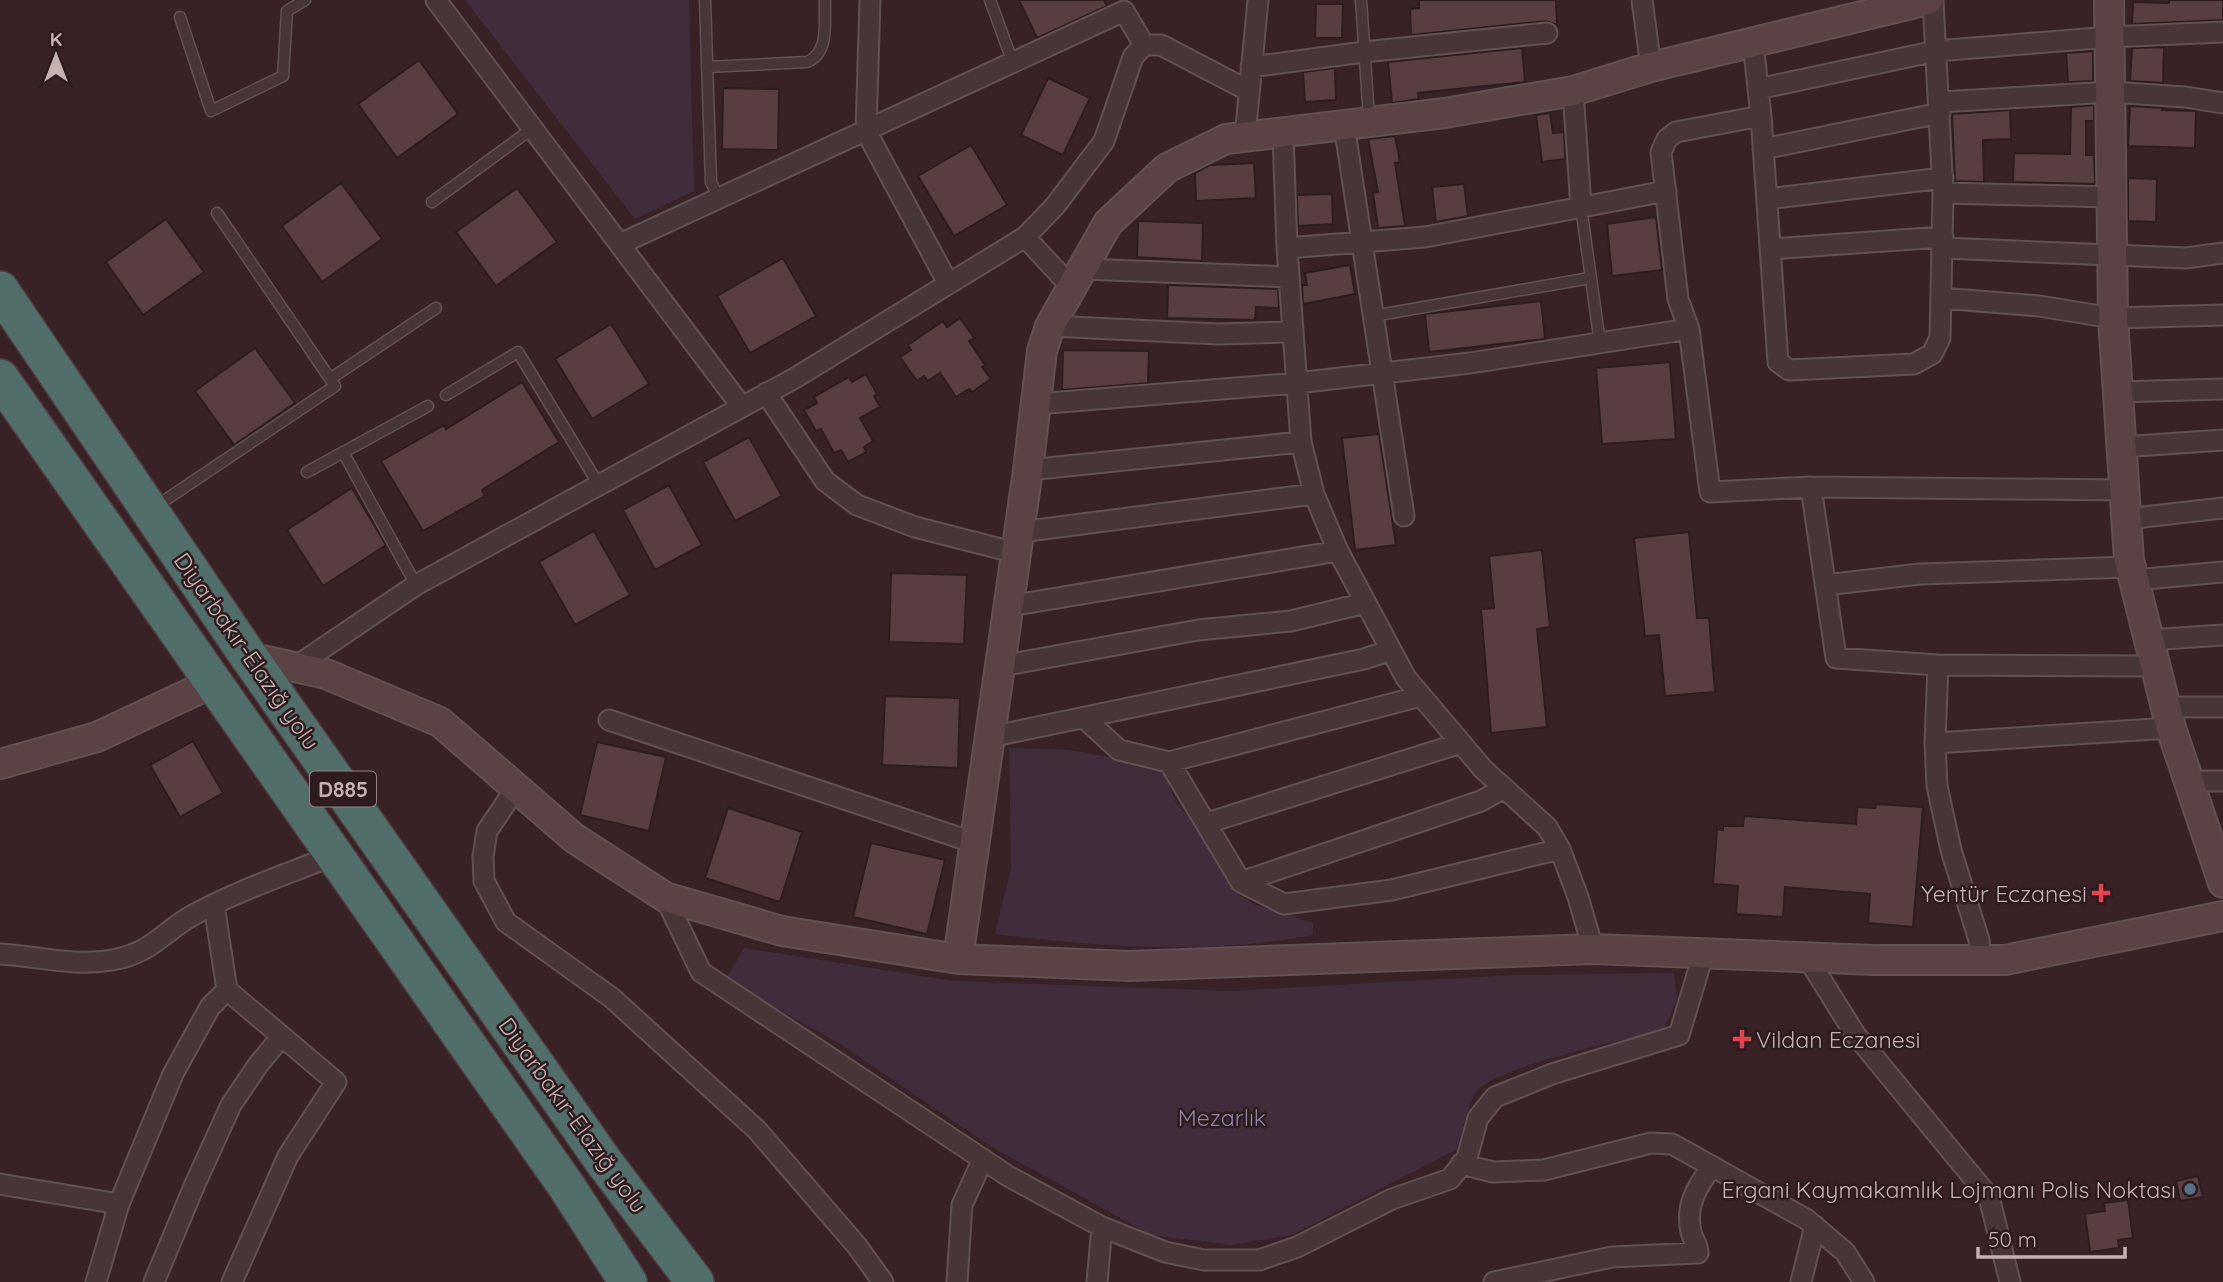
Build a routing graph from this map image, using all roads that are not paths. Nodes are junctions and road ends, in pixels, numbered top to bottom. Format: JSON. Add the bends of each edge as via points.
{"nodes":[{"id":1,"x":305,"y":0,"type":"edge"},
{"id":2,"x":436,"y":0,"type":"edge"},
{"id":3,"x":705,"y":0,"type":"edge"},
{"id":4,"x":825,"y":0,"type":"edge"},
{"id":5,"x":870,"y":0,"type":"edge"},
{"id":6,"x":990,"y":0,"type":"edge"},
{"id":7,"x":1258,"y":0,"type":"edge"},
{"id":8,"x":1361,"y":0,"type":"edge"},
{"id":9,"x":1642,"y":0,"type":"edge"},
{"id":10,"x":1930,"y":0,"type":"edge"},
{"id":11,"x":2109,"y":0,"type":"edge"},
{"id":12,"x":180,"y":17,"type":"dead end"},
{"id":13,"x":1547,"y":33,"type":"dead end"},
{"id":14,"x":2223,"y":33,"type":"edge"},
{"id":15,"x":2110,"y":37,"type":"junction"},
{"id":16,"x":1753,"y":42,"type":"junction"},
{"id":17,"x":1144,"y":45,"type":"junction"},
{"id":18,"x":1936,"y":51,"type":"junction"},
{"id":19,"x":1364,"y":52,"type":"junction"},
{"id":20,"x":1013,"y":63,"type":"junction"},
{"id":21,"x":707,"y":67,"type":"junction"},
{"id":22,"x":1251,"y":67,"type":"junction"},
{"id":23,"x":1651,"y":67,"type":"junction"},
{"id":24,"x":1758,"y":89,"type":"junction"},
{"id":25,"x":1249,"y":91,"type":"junction"},
{"id":26,"x":1573,"y":91,"type":"junction"},
{"id":27,"x":2111,"y":92,"type":"junction"},
{"id":28,"x":2223,"y":103,"type":"edge"},
{"id":29,"x":1940,"y":108,"type":"junction"},
{"id":30,"x":1761,"y":116,"type":"junction"},
{"id":31,"x":1357,"y":124,"type":"junction"},
{"id":32,"x":533,"y":128,"type":"junction"},
{"id":33,"x":866,"y":131,"type":"junction"},
{"id":34,"x":1283,"y":132,"type":"junction"},
{"id":35,"x":1245,"y":137,"type":"junction"},
{"id":36,"x":1763,"y":149,"type":"junction"},
{"id":37,"x":1943,"y":185,"type":"junction"},
{"id":38,"x":1666,"y":191,"type":"junction"},
{"id":39,"x":2112,"y":197,"type":"junction"},
{"id":40,"x":719,"y":199,"type":"junction"},
{"id":41,"x":1767,"y":199,"type":"junction"},
{"id":42,"x":432,"y":202,"type":"dead end"},
{"id":43,"x":1581,"y":208,"type":"junction"},
{"id":44,"x":217,"y":213,"type":"dead end"},
{"id":45,"x":1026,"y":237,"type":"junction"},
{"id":46,"x":1361,"y":242,"type":"junction"},
{"id":47,"x":1943,"y":242,"type":"junction"},
{"id":48,"x":620,"y":244,"type":"junction"},
{"id":49,"x":1287,"y":248,"type":"junction"},
{"id":50,"x":1770,"y":249,"type":"junction"},
{"id":51,"x":2223,"y":253,"type":"edge"},
{"id":52,"x":2112,"y":256,"type":"junction"},
{"id":53,"x":1289,"y":276,"type":"junction"},
{"id":54,"x":1078,"y":277,"type":"junction"},
{"id":55,"x":1590,"y":278,"type":"junction"},
{"id":56,"x":948,"y":283,"type":"junction"},
{"id":57,"x":0,"y":290,"type":"edge"},
{"id":58,"x":1941,"y":298,"type":"junction"},
{"id":59,"x":436,"y":308,"type":"dead end"},
{"id":60,"x":2223,"y":315,"type":"edge"},
{"id":61,"x":1372,"y":316,"type":"junction"},
{"id":62,"x":2113,"y":318,"type":"junction"},
{"id":63,"x":1050,"y":326,"type":"junction"},
{"id":64,"x":1689,"y":330,"type":"junction"},
{"id":65,"x":1293,"y":332,"type":"junction"},
{"id":66,"x":1600,"y":343,"type":"junction"},
{"id":67,"x":1381,"y":374,"type":"junction"},
{"id":68,"x":0,"y":378,"type":"edge"},
{"id":69,"x":330,"y":379,"type":"junction"},
{"id":70,"x":1297,"y":383,"type":"junction"},
{"id":71,"x":2223,"y":389,"type":"edge"},
{"id":72,"x":2118,"y":392,"type":"junction"},
{"id":73,"x":766,"y":393,"type":"junction"},
{"id":74,"x":446,"y":395,"type":"dead end"},
{"id":75,"x":1036,"y":404,"type":"junction"},
{"id":76,"x":428,"y":406,"type":"dead end"},
{"id":77,"x":742,"y":407,"type":"junction"},
{"id":78,"x":2223,"y":440,"type":"edge"},
{"id":79,"x":1301,"y":442,"type":"junction"},
{"id":80,"x":2121,"y":447,"type":"junction"},
{"id":81,"x":343,"y":452,"type":"junction"},
{"id":82,"x":1028,"y":470,"type":"junction"},
{"id":83,"x":307,"y":472,"type":"dead end"},
{"id":84,"x":599,"y":486,"type":"junction"},
{"id":85,"x":1811,"y":487,"type":"junction"},
{"id":86,"x":2124,"y":490,"type":"junction"},
{"id":87,"x":1314,"y":494,"type":"junction"},
{"id":88,"x":2223,"y":508,"type":"edge"},
{"id":89,"x":150,"y":511,"type":"junction"},
{"id":90,"x":1404,"y":516,"type":"dead end"},
{"id":91,"x":2126,"y":519,"type":"junction"},
{"id":92,"x":1018,"y":542,"type":"junction"},
{"id":93,"x":1338,"y":551,"type":"junction"},
{"id":94,"x":2223,"y":572,"type":"edge"},
{"id":95,"x":2132,"y":574,"type":"junction"},
{"id":96,"x":1825,"y":584,"type":"junction"},
{"id":97,"x":416,"y":585,"type":"junction"},
{"id":98,"x":1366,"y":603,"type":"junction"},
{"id":99,"x":1009,"y":606,"type":"junction"},
{"id":100,"x":2223,"y":635,"type":"edge"},
{"id":101,"x":1391,"y":650,"type":"junction"},
{"id":102,"x":2152,"y":653,"type":"junction"},
{"id":103,"x":249,"y":657,"type":"junction"},
{"id":104,"x":1938,"y":665,"type":"junction"},
{"id":105,"x":1001,"y":666,"type":"junction"},
{"id":106,"x":295,"y":667,"type":"junction"},
{"id":107,"x":212,"y":683,"type":"junction"},
{"id":108,"x":1422,"y":696,"type":"junction"},
{"id":109,"x":2223,"y":707,"type":"edge"},
{"id":110,"x":2169,"y":717,"type":"junction"},
{"id":111,"x":1084,"y":718,"type":"junction"},
{"id":112,"x":609,"y":720,"type":"dead end"},
{"id":113,"x":1004,"y":734,"type":"dead end"},
{"id":114,"x":1461,"y":743,"type":"junction"},
{"id":115,"x":1935,"y":743,"type":"junction"},
{"id":116,"x":1169,"y":762,"type":"junction"},
{"id":117,"x":0,"y":764,"type":"edge"},
{"id":118,"x":2223,"y":780,"type":"edge"},
{"id":119,"x":2189,"y":781,"type":"junction"},
{"id":120,"x":516,"y":788,"type":"junction"},
{"id":121,"x":1504,"y":788,"type":"junction"},
{"id":122,"x":1207,"y":823,"type":"junction"},
{"id":123,"x":975,"y":842,"type":"junction"},
{"id":124,"x":1560,"y":849,"type":"junction"},
{"id":125,"x":334,"y":856,"type":"junction"},
{"id":126,"x":2221,"y":874,"type":"edge"},
{"id":127,"x":1241,"y":882,"type":"junction"},
{"id":128,"x":664,"y":897,"type":"junction"},
{"id":129,"x":214,"y":905,"type":"junction"},
{"id":130,"x":2223,"y":916,"type":"edge"},
{"id":131,"x":1593,"y":949,"type":"junction"},
{"id":132,"x":1704,"y":952,"type":"junction"},
{"id":133,"x":0,"y":954,"type":"edge"},
{"id":134,"x":1807,"y":957,"type":"junction"},
{"id":135,"x":958,"y":959,"type":"junction"},
{"id":136,"x":1982,"y":960,"type":"junction"},
{"id":137,"x":227,"y":990,"type":"junction"},
{"id":138,"x":281,"y":1037,"type":"junction"},
{"id":139,"x":982,"y":1158,"type":"junction"},
{"id":140,"x":1461,"y":1164,"type":"junction"},
{"id":141,"x":1712,"y":1166,"type":"junction"},
{"id":142,"x":0,"y":1184,"type":"edge"},
{"id":143,"x":119,"y":1204,"type":"junction"},
{"id":144,"x":1815,"y":1226,"type":"junction"},
{"id":145,"x":1102,"y":1227,"type":"junction"},
{"id":146,"x":96,"y":1282,"type":"edge"},
{"id":147,"x":154,"y":1282,"type":"edge"},
{"id":148,"x":232,"y":1282,"type":"edge"},
{"id":149,"x":628,"y":1282,"type":"edge"},
{"id":150,"x":695,"y":1282,"type":"edge"},
{"id":151,"x":883,"y":1282,"type":"edge"},
{"id":152,"x":957,"y":1282,"type":"edge"},
{"id":153,"x":1097,"y":1282,"type":"edge"},
{"id":154,"x":1494,"y":1282,"type":"edge"},
{"id":155,"x":1801,"y":1282,"type":"edge"},
{"id":156,"x":1864,"y":1282,"type":"edge"},
{"id":157,"x":2010,"y":1282,"type":"edge"}],
"edges":[{"from":1,"to":12,"type":"lane","via":[[288,11],[283,76],[211,111]]},
{"from":2,"to":32,"type":"street"},
{"from":3,"to":21,"type":"lane"},
{"from":4,"to":21,"type":"lane","via":[[823,47],[813,60]]},
{"from":5,"to":33,"type":"street"},
{"from":6,"to":20,"type":"lane"},
{"from":7,"to":22,"type":"street"},
{"from":8,"to":19,"type":"lane"},
{"from":9,"to":23,"type":"street"},
{"from":10,"to":16,"type":"street"},
{"from":10,"to":18,"type":"street"},
{"from":11,"to":15,"type":"street"},
{"from":13,"to":19,"type":"street"},
{"from":14,"to":15,"type":"street"},
{"from":15,"to":18,"type":"street"},
{"from":15,"to":27,"type":"street"},
{"from":16,"to":23,"type":"street"},
{"from":16,"to":24,"type":"street"},
{"from":17,"to":20,"type":"street","via":[[1124,11]]},
{"from":17,"to":25,"type":"street","via":[[1161,45]]},
{"from":17,"to":45,"type":"street","via":[[1133,57],[1104,141]]},
{"from":18,"to":24,"type":"street"},
{"from":18,"to":29,"type":"street"},
{"from":19,"to":22,"type":"street"},
{"from":19,"to":31,"type":"lane"},
{"from":20,"to":33,"type":"street"},
{"from":21,"to":40,"type":"lane","via":[[711,181]]},
{"from":22,"to":25,"type":"street"},
{"from":23,"to":26,"type":"street"},
{"from":24,"to":30,"type":"street"},
{"from":25,"to":35,"type":"street"},
{"from":26,"to":31,"type":"street"},
{"from":26,"to":43,"type":"street"},
{"from":27,"to":28,"type":"street"},
{"from":27,"to":29,"type":"street"},
{"from":27,"to":39,"type":"street"},
{"from":29,"to":36,"type":"street"},
{"from":29,"to":37,"type":"street"},
{"from":30,"to":36,"type":"street"},
{"from":30,"to":38,"type":"street","via":[[1671,135],[1661,152]]},
{"from":31,"to":34,"type":"street"},
{"from":31,"to":46,"type":"street"},
{"from":32,"to":42,"type":"lane"},
{"from":32,"to":48,"type":"street"},
{"from":33,"to":40,"type":"street"},
{"from":33,"to":56,"type":"street"},
{"from":34,"to":35,"type":"street"},
{"from":34,"to":49,"type":"street"},
{"from":35,"to":54,"type":"street","via":[[1226,139],[1167,167],[1108,223]]},
{"from":36,"to":41,"type":"street"},
{"from":37,"to":39,"type":"street"},
{"from":37,"to":41,"type":"street"},
{"from":37,"to":47,"type":"street"},
{"from":38,"to":43,"type":"street"},
{"from":38,"to":64,"type":"street","via":[[1678,299]]},
{"from":39,"to":52,"type":"street"},
{"from":40,"to":48,"type":"street"},
{"from":41,"to":50,"type":"street"},
{"from":43,"to":46,"type":"street","via":[[1425,237]]},
{"from":43,"to":55,"type":"lane"},
{"from":44,"to":69,"type":"lane"},
{"from":45,"to":54,"type":"street","via":[[1063,278]]},
{"from":45,"to":56,"type":"street"},
{"from":46,"to":49,"type":"street"},
{"from":46,"to":61,"type":"street"},
{"from":47,"to":50,"type":"street"},
{"from":47,"to":52,"type":"street"},
{"from":47,"to":58,"type":"street"},
{"from":48,"to":77,"type":"street"},
{"from":49,"to":53,"type":"street"},
{"from":50,"to":58,"type":"street","via":[[1778,362],[1789,370],[1914,364],[1932,355],[1940,338]]},
{"from":51,"to":52,"type":"street","via":[[2186,258]]},
{"from":52,"to":62,"type":"street"},
{"from":53,"to":54,"type":"street"},
{"from":53,"to":65,"type":"street"},
{"from":54,"to":63,"type":"street"},
{"from":55,"to":61,"type":"lane"},
{"from":55,"to":66,"type":"lane"},
{"from":56,"to":73,"type":"street"},
{"from":57,"to":89,"type":"highway","name":"Diyarbakır-Elazığ yolu","number":"D885"},
{"from":58,"to":62,"type":"street"},
{"from":59,"to":69,"type":"lane"},
{"from":60,"to":62,"type":"street"},
{"from":61,"to":67,"type":"street"},
{"from":62,"to":72,"type":"street"},
{"from":63,"to":65,"type":"street","via":[[1218,334]]},
{"from":63,"to":75,"type":"street"},
{"from":64,"to":66,"type":"street"},
{"from":64,"to":85,"type":"street","via":[[1710,492]]},
{"from":65,"to":70,"type":"street"},
{"from":66,"to":67,"type":"street"},
{"from":67,"to":70,"type":"street"},
{"from":67,"to":90,"type":"street"},
{"from":68,"to":107,"type":"highway","name":"Diyarbakır-Elazığ yolu","number":"D885"},
{"from":69,"to":89,"type":"lane","via":[[335,386]]},
{"from":70,"to":75,"type":"street"},
{"from":70,"to":79,"type":"street"},
{"from":71,"to":72,"type":"street"},
{"from":72,"to":80,"type":"street"},
{"from":73,"to":77,"type":"street"},
{"from":73,"to":92,"type":"street","via":[[825,481],[857,505],[915,527]]},
{"from":74,"to":84,"type":"lane","via":[[518,352]]},
{"from":75,"to":82,"type":"street"},
{"from":76,"to":81,"type":"lane"},
{"from":77,"to":84,"type":"street"},
{"from":78,"to":80,"type":"street"},
{"from":79,"to":82,"type":"street"},
{"from":79,"to":87,"type":"street"},
{"from":80,"to":86,"type":"street"},
{"from":81,"to":83,"type":"lane"},
{"from":81,"to":97,"type":"lane"},
{"from":82,"to":92,"type":"street"},
{"from":84,"to":97,"type":"street"},
{"from":85,"to":86,"type":"street"},
{"from":85,"to":96,"type":"street"},
{"from":86,"to":91,"type":"street"},
{"from":87,"to":92,"type":"street"},
{"from":87,"to":93,"type":"street"},
{"from":88,"to":91,"type":"street"},
{"from":89,"to":103,"type":"highway","name":"Diyarbakır-Elazığ yolu","number":"D885"},
{"from":91,"to":95,"type":"street"},
{"from":92,"to":99,"type":"street"},
{"from":93,"to":98,"type":"street"},
{"from":93,"to":99,"type":"street"},
{"from":94,"to":95,"type":"street"},
{"from":95,"to":96,"type":"street","via":[[1920,575]]},
{"from":95,"to":102,"type":"street"},
{"from":96,"to":104,"type":"street","via":[[1836,658]]},
{"from":97,"to":106,"type":"street"},
{"from":98,"to":101,"type":"street"},
{"from":98,"to":105,"type":"street","via":[[1290,621],[1198,630]]},
{"from":99,"to":105,"type":"street"},
{"from":100,"to":102,"type":"street"},
{"from":101,"to":108,"type":"street"},
{"from":101,"to":111,"type":"street"},
{"from":102,"to":104,"type":"street"},
{"from":102,"to":110,"type":"street"},
{"from":103,"to":106,"type":"street"},
{"from":103,"to":150,"type":"highway","name":"Diyarbakır-Elazığ yolu","number":"D885","via":[[604,1162]]},
{"from":104,"to":115,"type":"street"},
{"from":105,"to":123,"type":"street"},
{"from":106,"to":120,"type":"street","via":[[326,674],[440,722]]},
{"from":107,"to":117,"type":"street","via":[[97,737]]},
{"from":107,"to":125,"type":"highway","name":"Diyarbakır-Elazığ yolu","number":"D885"},
{"from":108,"to":114,"type":"street"},
{"from":108,"to":116,"type":"street"},
{"from":109,"to":110,"type":"street"},
{"from":110,"to":115,"type":"street"},
{"from":110,"to":119,"type":"street"},
{"from":111,"to":113,"type":"street"},
{"from":111,"to":116,"type":"street","via":[[1119,750]]},
{"from":112,"to":123,"type":"street"},
{"from":114,"to":121,"type":"street"},
{"from":114,"to":122,"type":"street"},
{"from":115,"to":136,"type":"street","via":[[1937,786]]},
{"from":116,"to":122,"type":"street"},
{"from":118,"to":119,"type":"street"},
{"from":119,"to":126,"type":"street"},
{"from":120,"to":128,"type":"street","via":[[574,838]]},
{"from":120,"to":151,"type":"street","via":[[487,831],[483,857],[484,881],[506,922],[612,998],[757,1130],[857,1245]]},
{"from":121,"to":124,"type":"street","via":[[1547,827]]},
{"from":121,"to":127,"type":"street","via":[[1481,801]]},
{"from":122,"to":127,"type":"street"},
{"from":123,"to":135,"type":"street"},
{"from":124,"to":127,"type":"street","via":[[1392,890],[1315,901],[1284,904]]},
{"from":124,"to":131,"type":"street"},
{"from":125,"to":129,"type":"street"},
{"from":125,"to":149,"type":"highway","name":"Diyarbakır-Elazığ yolu","number":"D885"},
{"from":128,"to":135,"type":"street","via":[[782,931]]},
{"from":128,"to":139,"type":"street","via":[[701,972]]},
{"from":129,"to":133,"type":"street","via":[[155,944],[113,960],[79,962]]},
{"from":129,"to":137,"type":"street"},
{"from":130,"to":136,"type":"street","via":[[2005,960]]},
{"from":131,"to":132,"type":"street"},
{"from":131,"to":135,"type":"street","via":[[1130,966]]},
{"from":132,"to":134,"type":"street"},
{"from":132,"to":140,"type":"street","via":[[1679,1035],[1552,1074],[1495,1097],[1478,1118]]},
{"from":134,"to":136,"type":"street"},
{"from":134,"to":157,"type":"street","via":[[1855,1034],[1989,1197]]},
{"from":137,"to":138,"type":"street"},
{"from":137,"to":143,"type":"street","via":[[210,1007],[173,1074]]},
{"from":138,"to":147,"type":"street","via":[[231,1105]]},
{"from":138,"to":148,"type":"street","via":[[335,1082],[288,1156]]},
{"from":139,"to":145,"type":"street"},
{"from":139,"to":152,"type":"street","via":[[962,1205]]},
{"from":140,"to":141,"type":"street","via":[[1493,1172],[1544,1170],[1651,1143],[1672,1144]]},
{"from":140,"to":145,"type":"street","via":[[1450,1179],[1392,1199],[1297,1247],[1259,1259],[1203,1259],[1165,1252]]},
{"from":141,"to":144,"type":"street"},
{"from":141,"to":154,"type":"street","via":[[1696,1187],[1690,1205],[1689,1226],[1698,1253],[1612,1256]]},
{"from":142,"to":143,"type":"street"},
{"from":143,"to":146,"type":"street"},
{"from":144,"to":155,"type":"street"},
{"from":144,"to":156,"type":"street","via":[[1845,1252]]},
{"from":145,"to":153,"type":"street"}]}
